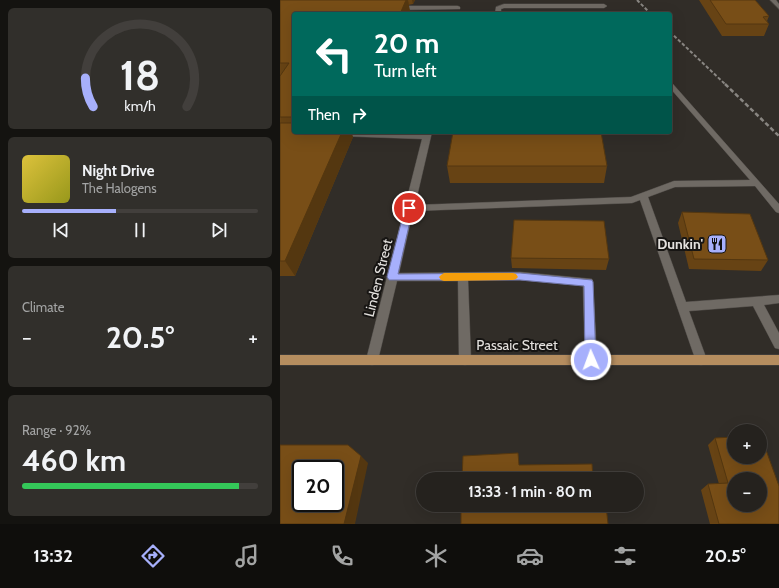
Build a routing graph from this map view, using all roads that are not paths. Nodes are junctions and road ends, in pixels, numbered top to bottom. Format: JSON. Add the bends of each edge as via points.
{"nodes":[{"id":1,"x":460,"y":0,"type":"edge"},
{"id":2,"x":598,"y":0,"type":"edge"},
{"id":3,"x":773,"y":0,"type":"edge"},
{"id":4,"x":545,"y":6,"type":"junction"},
{"id":5,"x":779,"y":7,"type":"edge"},
{"id":6,"x":390,"y":8,"type":"edge"},
{"id":7,"x":458,"y":8,"type":"junction"},
{"id":8,"x":457,"y":12,"type":"edge"},
{"id":9,"x":498,"y":12,"type":"edge"},
{"id":10,"x":546,"y":12,"type":"edge"},
{"id":11,"x":672,"y":86,"type":"edge"},
{"id":12,"x":391,"y":134,"type":"edge"},
{"id":13,"x":427,"y":135,"type":"edge"},
{"id":14,"x":757,"y":183,"type":"junction"},
{"id":15,"x":643,"y":196,"type":"junction"},
{"id":16,"x":409,"y":208,"type":"junction"},
{"id":17,"x":779,"y":210,"type":"edge"},
{"id":18,"x":392,"y":277,"type":"junction"},
{"id":19,"x":463,"y":277,"type":"junction"},
{"id":20,"x":779,"y":299,"type":"edge"},
{"id":21,"x":757,"y":302,"type":"junction"},
{"id":22,"x":682,"y":307,"type":"junction"},
{"id":23,"x":779,"y":344,"type":"edge"},
{"id":24,"x":280,"y":360,"type":"edge"},
{"id":25,"x":372,"y":360,"type":"junction"},
{"id":26,"x":465,"y":360,"type":"junction"},
{"id":27,"x":591,"y":360,"type":"junction"},
{"id":28,"x":701,"y":360,"type":"junction"},
{"id":29,"x":779,"y":360,"type":"edge"}],
"edges":[{"from":1,"to":7,"type":"street"},
{"from":2,"to":4,"type":"street","via":[[605,8]]},
{"from":3,"to":5,"type":"street"},
{"from":4,"to":9,"type":"street","via":[[504,6],[498,8]]},
{"from":4,"to":10,"type":"street"},
{"from":6,"to":7,"type":"street"},
{"from":7,"to":8,"type":"street"},
{"from":11,"to":14,"type":"street"},
{"from":12,"to":13,"type":"street"},
{"from":13,"to":16,"type":"street","name":"Linden Street"},
{"from":14,"to":15,"type":"street","via":[[674,184]]},
{"from":14,"to":17,"type":"street"},
{"from":15,"to":16,"type":"street","via":[[632,200]]},
{"from":15,"to":22,"type":"street"},
{"from":16,"to":18,"type":"street","name":"Linden Street"},
{"from":18,"to":19,"type":"street"},
{"from":18,"to":25,"type":"street","name":"Linden Street"},
{"from":19,"to":26,"type":"street"},
{"from":19,"to":27,"type":"street","via":[[520,276],[588,282]]},
{"from":20,"to":21,"type":"street"},
{"from":21,"to":22,"type":"street"},
{"from":21,"to":23,"type":"street"},
{"from":22,"to":28,"type":"street"},
{"from":24,"to":25,"type":"main road","name":"Passaic Street"},
{"from":25,"to":26,"type":"main road","name":"Passaic Street"},
{"from":26,"to":27,"type":"main road","name":"Passaic Street"},
{"from":27,"to":28,"type":"main road","name":"Passaic Street"},
{"from":28,"to":29,"type":"main road","name":"Passaic Street"}]}
